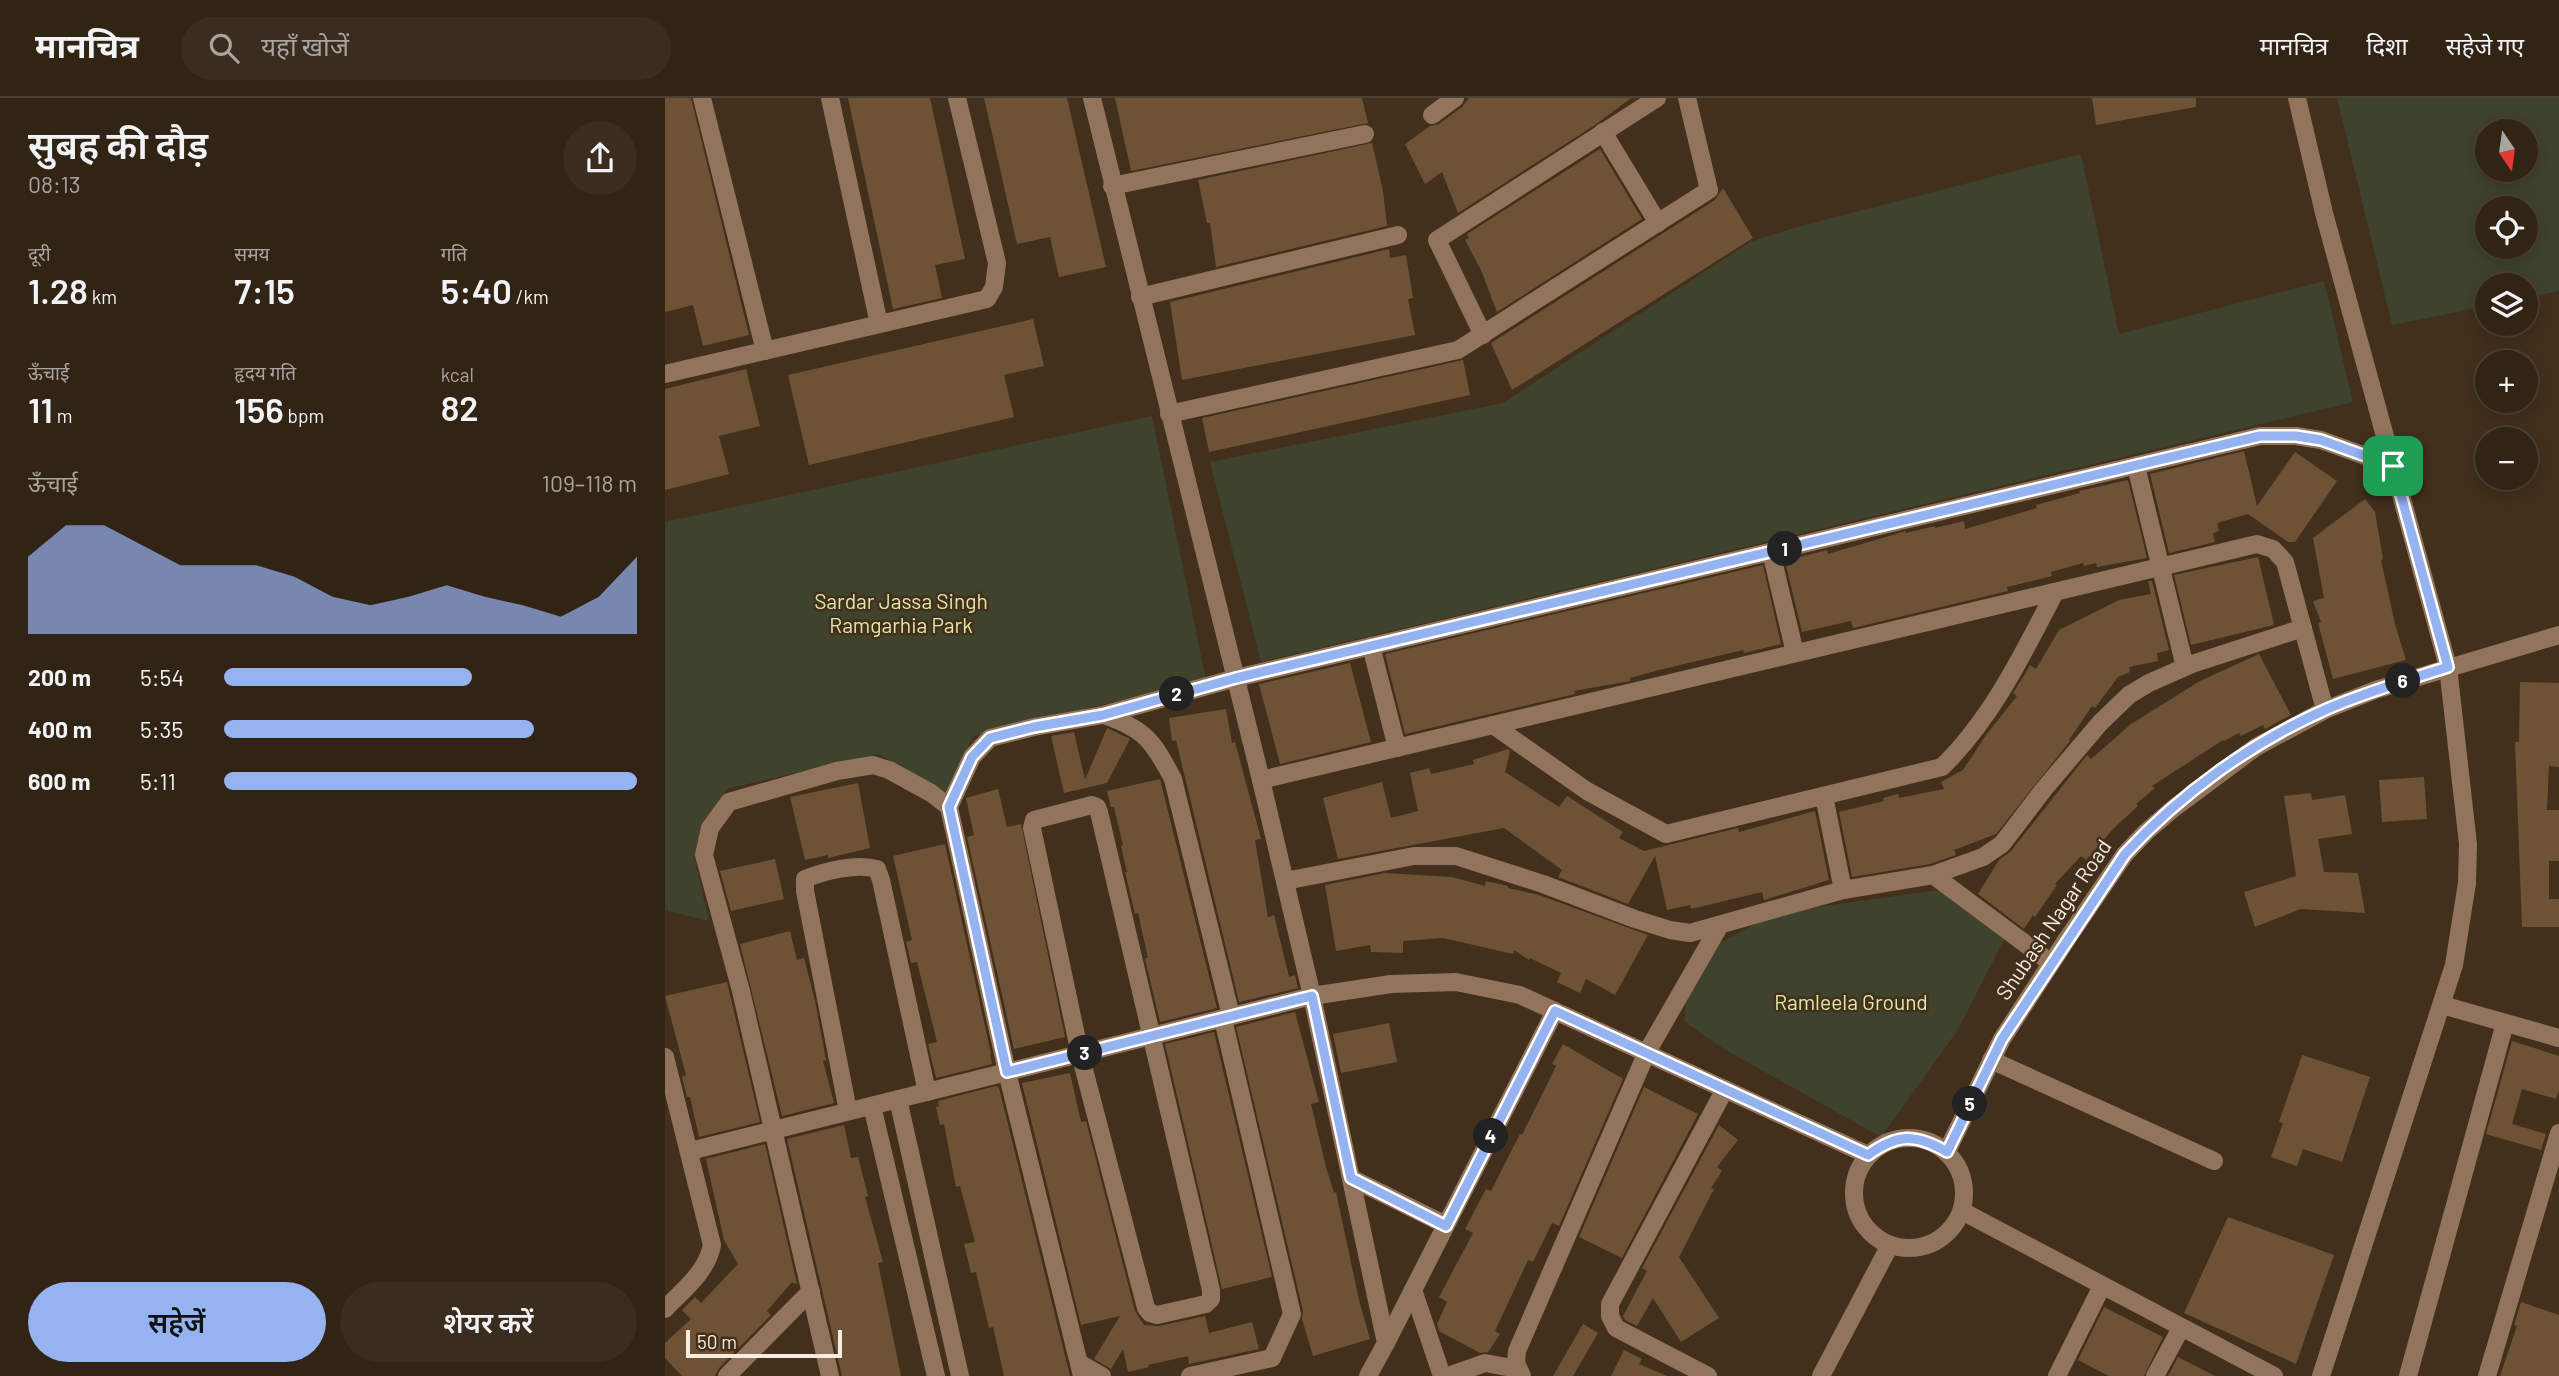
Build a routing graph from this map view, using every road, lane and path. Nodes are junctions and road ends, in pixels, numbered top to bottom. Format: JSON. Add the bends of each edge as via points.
{"nodes":[{"id":1,"x":702,"y":98,"type":"edge"},
{"id":2,"x":830,"y":98,"type":"edge"},
{"id":3,"x":957,"y":98,"type":"edge"},
{"id":4,"x":1092,"y":98,"type":"edge"},
{"id":5,"x":1455,"y":98,"type":"edge"},
{"id":6,"x":1657,"y":98,"type":"edge"},
{"id":7,"x":1687,"y":98,"type":"edge"},
{"id":8,"x":2297,"y":98,"type":"edge"},
{"id":9,"x":1432,"y":115,"type":"dead end"},
{"id":10,"x":1604,"y":132,"type":"junction"},
{"id":11,"x":1365,"y":134,"type":"dead end"},
{"id":12,"x":1112,"y":186,"type":"junction"},
{"id":13,"x":1658,"y":223,"type":"junction"},
{"id":14,"x":1398,"y":235,"type":"dead end"},
{"id":15,"x":1140,"y":297,"type":"junction"},
{"id":16,"x":879,"y":324,"type":"junction"},
{"id":17,"x":1483,"y":335,"type":"junction"},
{"id":18,"x":765,"y":351,"type":"junction"},
{"id":19,"x":665,"y":374,"type":"edge"},
{"id":20,"x":1169,"y":414,"type":"junction"},
{"id":21,"x":2136,"y":466,"type":"junction"},
{"id":22,"x":2393,"y":466,"type":"junction"},
{"id":23,"x":1771,"y":552,"type":"junction"},
{"id":24,"x":2161,"y":566,"type":"junction"},
{"id":25,"x":2055,"y":592,"type":"junction"},
{"id":26,"x":2303,"y":628,"type":"junction"},
{"id":27,"x":2559,"y":635,"type":"edge"},
{"id":28,"x":1371,"y":646,"type":"junction"},
{"id":29,"x":1795,"y":653,"type":"junction"},
{"id":30,"x":2185,"y":667,"type":"junction"},
{"id":31,"x":2448,"y":667,"type":"junction"},
{"id":32,"x":1236,"y":678,"type":"junction"},
{"id":33,"x":2325,"y":710,"type":"junction"},
{"id":34,"x":1103,"y":715,"type":"junction"},
{"id":35,"x":1493,"y":725,"type":"junction"},
{"id":36,"x":1397,"y":748,"type":"junction"},
{"id":37,"x":1261,"y":780,"type":"junction"},
{"id":38,"x":1824,"y":796,"type":"junction"},
{"id":39,"x":949,"y":807,"type":"junction"},
{"id":40,"x":1933,"y":875,"type":"junction"},
{"id":41,"x":1285,"y":881,"type":"junction"},
{"id":42,"x":1843,"y":890,"type":"junction"},
{"id":43,"x":1720,"y":925,"type":"junction"},
{"id":44,"x":2051,"y":963,"type":"junction"},
{"id":45,"x":1312,"y":996,"type":"junction"},
{"id":46,"x":2442,"y":1005,"type":"junction"},
{"id":47,"x":1555,"y":1011,"type":"junction"},
{"id":48,"x":1227,"y":1018,"type":"junction"},
{"id":49,"x":2505,"y":1023,"type":"junction"},
{"id":50,"x":1151,"y":1036,"type":"junction"},
{"id":51,"x":2559,"y":1038,"type":"edge"},
{"id":52,"x":1647,"y":1052,"type":"junction"},
{"id":53,"x":1080,"y":1054,"type":"junction"},
{"id":54,"x":665,"y":1057,"type":"edge"},
{"id":55,"x":1991,"y":1060,"type":"junction"},
{"id":56,"x":1007,"y":1072,"type":"junction"},
{"id":57,"x":1725,"y":1088,"type":"junction"},
{"id":58,"x":927,"y":1092,"type":"junction"},
{"id":59,"x":898,"y":1099,"type":"junction"},
{"id":60,"x":872,"y":1106,"type":"junction"},
{"id":61,"x":848,"y":1111,"type":"junction"},
{"id":62,"x":772,"y":1130,"type":"junction"},
{"id":63,"x":2559,"y":1133,"type":"edge"},
{"id":64,"x":690,"y":1151,"type":"junction"},
{"id":65,"x":1947,"y":1152,"type":"junction"},
{"id":66,"x":1868,"y":1155,"type":"junction"},
{"id":67,"x":2214,"y":1161,"type":"dead end"},
{"id":68,"x":1351,"y":1178,"type":"junction"},
{"id":69,"x":1962,"y":1211,"type":"junction"},
{"id":70,"x":1446,"y":1226,"type":"junction"},
{"id":71,"x":1890,"y":1245,"type":"junction"},
{"id":72,"x":2102,"y":1286,"type":"junction"},
{"id":73,"x":1413,"y":1290,"type":"junction"},
{"id":74,"x":811,"y":1291,"type":"junction"},
{"id":75,"x":665,"y":1308,"type":"edge"},
{"id":76,"x":2181,"y":1328,"type":"junction"},
{"id":77,"x":1386,"y":1343,"type":"junction"},
{"id":78,"x":1080,"y":1369,"type":"edge"},
{"id":79,"x":2255,"y":1372,"type":"edge"},
{"id":80,"x":1520,"y":1373,"type":"edge"},
{"id":81,"x":727,"y":1376,"type":"edge"},
{"id":82,"x":830,"y":1376,"type":"edge"},
{"id":83,"x":936,"y":1376,"type":"edge"},
{"id":84,"x":960,"y":1376,"type":"edge"},
{"id":85,"x":1102,"y":1376,"type":"edge"},
{"id":86,"x":1190,"y":1376,"type":"edge"},
{"id":87,"x":1368,"y":1376,"type":"edge"},
{"id":88,"x":1442,"y":1376,"type":"edge"},
{"id":89,"x":1448,"y":1376,"type":"edge"},
{"id":90,"x":1709,"y":1376,"type":"edge"},
{"id":91,"x":1821,"y":1376,"type":"edge"},
{"id":92,"x":2057,"y":1376,"type":"edge"},
{"id":93,"x":2154,"y":1376,"type":"edge"},
{"id":94,"x":2274,"y":1376,"type":"edge"},
{"id":95,"x":2321,"y":1376,"type":"edge"},
{"id":96,"x":2409,"y":1376,"type":"edge"},
{"id":97,"x":2487,"y":1376,"type":"edge"}],
"edges":[{"from":1,"to":18,"type":"street"},
{"from":2,"to":16,"type":"street"},
{"from":3,"to":16,"type":"street","via":[[997,263],[995,288],[987,299]]},
{"from":4,"to":12,"type":"street"},
{"from":5,"to":9,"type":"street"},
{"from":6,"to":10,"type":"street"},
{"from":7,"to":13,"type":"street","via":[[1709,190]]},
{"from":8,"to":22,"type":"street"},
{"from":10,"to":13,"type":"street"},
{"from":10,"to":17,"type":"street","via":[[1437,240]]},
{"from":11,"to":12,"type":"street"},
{"from":12,"to":15,"type":"street"},
{"from":13,"to":17,"type":"street"},
{"from":14,"to":15,"type":"street"},
{"from":15,"to":20,"type":"street"},
{"from":16,"to":18,"type":"street"},
{"from":17,"to":20,"type":"street","via":[[1458,350]]},
{"from":18,"to":19,"type":"street"},
{"from":20,"to":32,"type":"street"},
{"from":21,"to":22,"type":"street","via":[[2260,436],[2296,436],[2321,440]]},
{"from":21,"to":23,"type":"street"},
{"from":21,"to":24,"type":"street"},
{"from":22,"to":31,"type":"street"},
{"from":23,"to":28,"type":"street"},
{"from":23,"to":29,"type":"street"},
{"from":24,"to":25,"type":"street"},
{"from":24,"to":26,"type":"street","via":[[2266,545],[2285,562]]},
{"from":24,"to":30,"type":"street"},
{"from":25,"to":29,"type":"street"},
{"from":25,"to":38,"type":"street","via":[[2014,671],[1965,744],[1942,767]]},
{"from":26,"to":30,"type":"street"},
{"from":26,"to":33,"type":"street"},
{"from":27,"to":31,"type":"street","name":"Shubash Nagar Road"},
{"from":28,"to":32,"type":"street"},
{"from":28,"to":36,"type":"street"},
{"from":29,"to":35,"type":"street"},
{"from":30,"to":40,"type":"street","via":[[2149,683],[2114,709],[2002,844],[1972,863]]},
{"from":31,"to":33,"type":"street","name":"Shubash Nagar Road"},
{"from":31,"to":46,"type":"street","via":[[2468,844],[2460,929]]},
{"from":32,"to":34,"type":"street"},
{"from":32,"to":37,"type":"street"},
{"from":33,"to":44,"type":"street","name":"Shubash Nagar Road","via":[[2234,761],[2146,832],[2125,854]]},
{"from":34,"to":39,"type":"street","via":[[990,738],[972,757]]},
{"from":34,"to":48,"type":"street","via":[[1144,733],[1173,779]]},
{"from":35,"to":36,"type":"street"},
{"from":35,"to":38,"type":"street","via":[[1587,792],[1666,834]]},
{"from":36,"to":37,"type":"street"},
{"from":37,"to":41,"type":"street"},
{"from":38,"to":42,"type":"street"},
{"from":39,"to":56,"type":"street"},
{"from":39,"to":62,"type":"street","via":[[931,793],[873,765],[743,796],[729,802],[710,828],[704,855]]},
{"from":40,"to":42,"type":"street"},
{"from":40,"to":44,"type":"street"},
{"from":41,"to":43,"type":"street","via":[[1414,856],[1456,856],[1670,930],[1690,933]]},
{"from":41,"to":45,"type":"street"},
{"from":42,"to":43,"type":"street"},
{"from":43,"to":52,"type":"street"},
{"from":44,"to":55,"type":"street","name":"Shubash Nagar Road"},
{"from":45,"to":47,"type":"street","via":[[1391,984],[1456,982],[1520,995]]},
{"from":45,"to":48,"type":"street"},
{"from":45,"to":68,"type":"street"},
{"from":46,"to":49,"type":"street"},
{"from":46,"to":95,"type":"street"},
{"from":47,"to":52,"type":"street"},
{"from":47,"to":70,"type":"street"},
{"from":48,"to":50,"type":"street"},
{"from":48,"to":86,"type":"street","via":[[1291,1314],[1272,1358]]},
{"from":49,"to":51,"type":"street"},
{"from":49,"to":96,"type":"street"},
{"from":50,"to":53,"type":"street"},
{"from":50,"to":53,"type":"street","via":[[1097,807],[1042,817],[1034,820],[1032,828]]},
{"from":50,"to":53,"type":"street","via":[[1211,1290],[1206,1304],[1157,1315],[1146,1308]]},
{"from":52,"to":57,"type":"street"},
{"from":52,"to":80,"type":"street","via":[[1517,1351]]},
{"from":53,"to":56,"type":"street"},
{"from":54,"to":64,"type":"street"},
{"from":55,"to":65,"type":"street","name":"Shubash Nagar Road"},
{"from":55,"to":67,"type":"street"},
{"from":56,"to":58,"type":"street"},
{"from":56,"to":78,"type":"street"},
{"from":57,"to":66,"type":"street"},
{"from":57,"to":90,"type":"street","via":[[1610,1304],[1616,1328]]},
{"from":58,"to":59,"type":"street"},
{"from":58,"to":61,"type":"street","via":[[877,869],[866,866],[815,875],[805,879],[806,891]]},
{"from":59,"to":60,"type":"street"},
{"from":59,"to":84,"type":"street"},
{"from":60,"to":61,"type":"street"},
{"from":60,"to":83,"type":"street"},
{"from":61,"to":62,"type":"street"},
{"from":62,"to":64,"type":"street"},
{"from":62,"to":74,"type":"street"},
{"from":63,"to":97,"type":"street"},
{"from":64,"to":75,"type":"street","via":[[712,1245],[699,1274]]},
{"from":65,"to":66,"type":"street","via":[[1928,1140],[1906,1137],[1885,1143]]},
{"from":65,"to":69,"type":"street","via":[[1959,1169],[1965,1190]]},
{"from":66,"to":71,"type":"street","via":[[1857,1174],[1853,1195],[1859,1217],[1872,1234]]},
{"from":68,"to":70,"type":"street"},
{"from":68,"to":77,"type":"street"},
{"from":69,"to":71,"type":"street","via":[[1950,1230],[1933,1243],[1912,1248]]},
{"from":69,"to":72,"type":"street"},
{"from":70,"to":73,"type":"street"},
{"from":71,"to":91,"type":"street"},
{"from":72,"to":76,"type":"street"},
{"from":72,"to":92,"type":"street"},
{"from":73,"to":77,"type":"street"},
{"from":73,"to":88,"type":"street"},
{"from":74,"to":81,"type":"street"},
{"from":74,"to":82,"type":"street"},
{"from":76,"to":79,"type":"street"},
{"from":76,"to":93,"type":"street"},
{"from":77,"to":87,"type":"street"},
{"from":78,"to":85,"type":"street"},
{"from":79,"to":94,"type":"street"},
{"from":80,"to":89,"type":"street","via":[[1485,1363]]}]}
